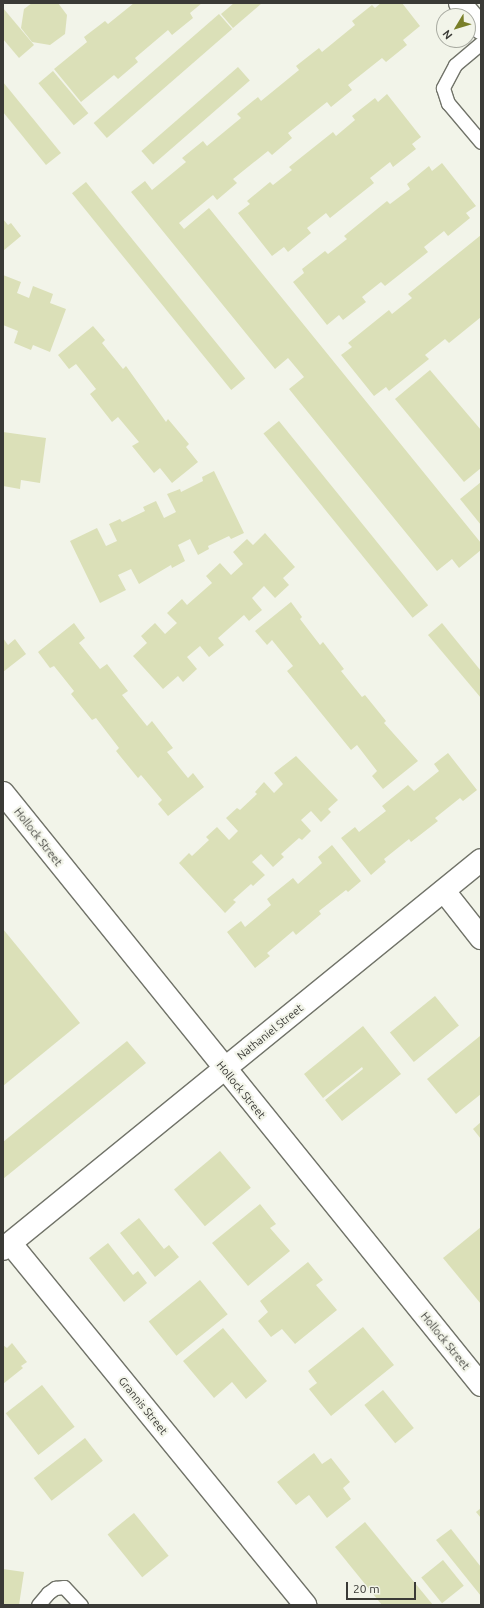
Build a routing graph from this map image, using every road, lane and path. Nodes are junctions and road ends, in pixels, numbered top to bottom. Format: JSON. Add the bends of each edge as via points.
{"nodes":[{"id":1,"x":460,"y":3,"type":"edge"},
{"id":2,"x":481,"y":28,"type":"edge"},
{"id":3,"x":481,"y":43,"type":"edge"},
{"id":4,"x":481,"y":142,"type":"edge"},
{"id":5,"x":3,"y":793,"type":"edge"},
{"id":6,"x":481,"y":860,"type":"edge"},
{"id":7,"x":444,"y":891,"type":"junction"},
{"id":8,"x":481,"y":938,"type":"edge"},
{"id":9,"x":224,"y":1069,"type":"junction"},
{"id":10,"x":7,"y":1246,"type":"edge"},
{"id":11,"x":481,"y":1385,"type":"edge"},
{"id":12,"x":276,"y":1569,"type":"junction"},
{"id":13,"x":38,"y":1605,"type":"edge"},
{"id":14,"x":81,"y":1605,"type":"edge"},
{"id":15,"x":300,"y":1605,"type":"edge"},
{"id":16,"x":305,"y":1605,"type":"edge"}],
"edges":[{"from":1,"to":2,"type":"street"},
{"from":3,"to":4,"type":"lane","via":[[455,65],[443,88],[448,103]]},
{"from":5,"to":9,"type":"street","name":"Hollock Street"},
{"from":6,"to":7,"type":"street","name":"Nathaniel Street"},
{"from":7,"to":8,"type":"street"},
{"from":7,"to":9,"type":"street","name":"Nathaniel Street"},
{"from":9,"to":10,"type":"street","name":"Nathaniel Street"},
{"from":9,"to":11,"type":"street","name":"Hollock Street"},
{"from":10,"to":12,"type":"street","name":"Grannis Street"},
{"from":12,"to":15,"type":"street","name":"Grannis Street"},
{"from":12,"to":16,"type":"street","name":"Grannis Street"},
{"from":13,"to":14,"type":"lane","via":[[51,1591],[64,1587]]}]}
